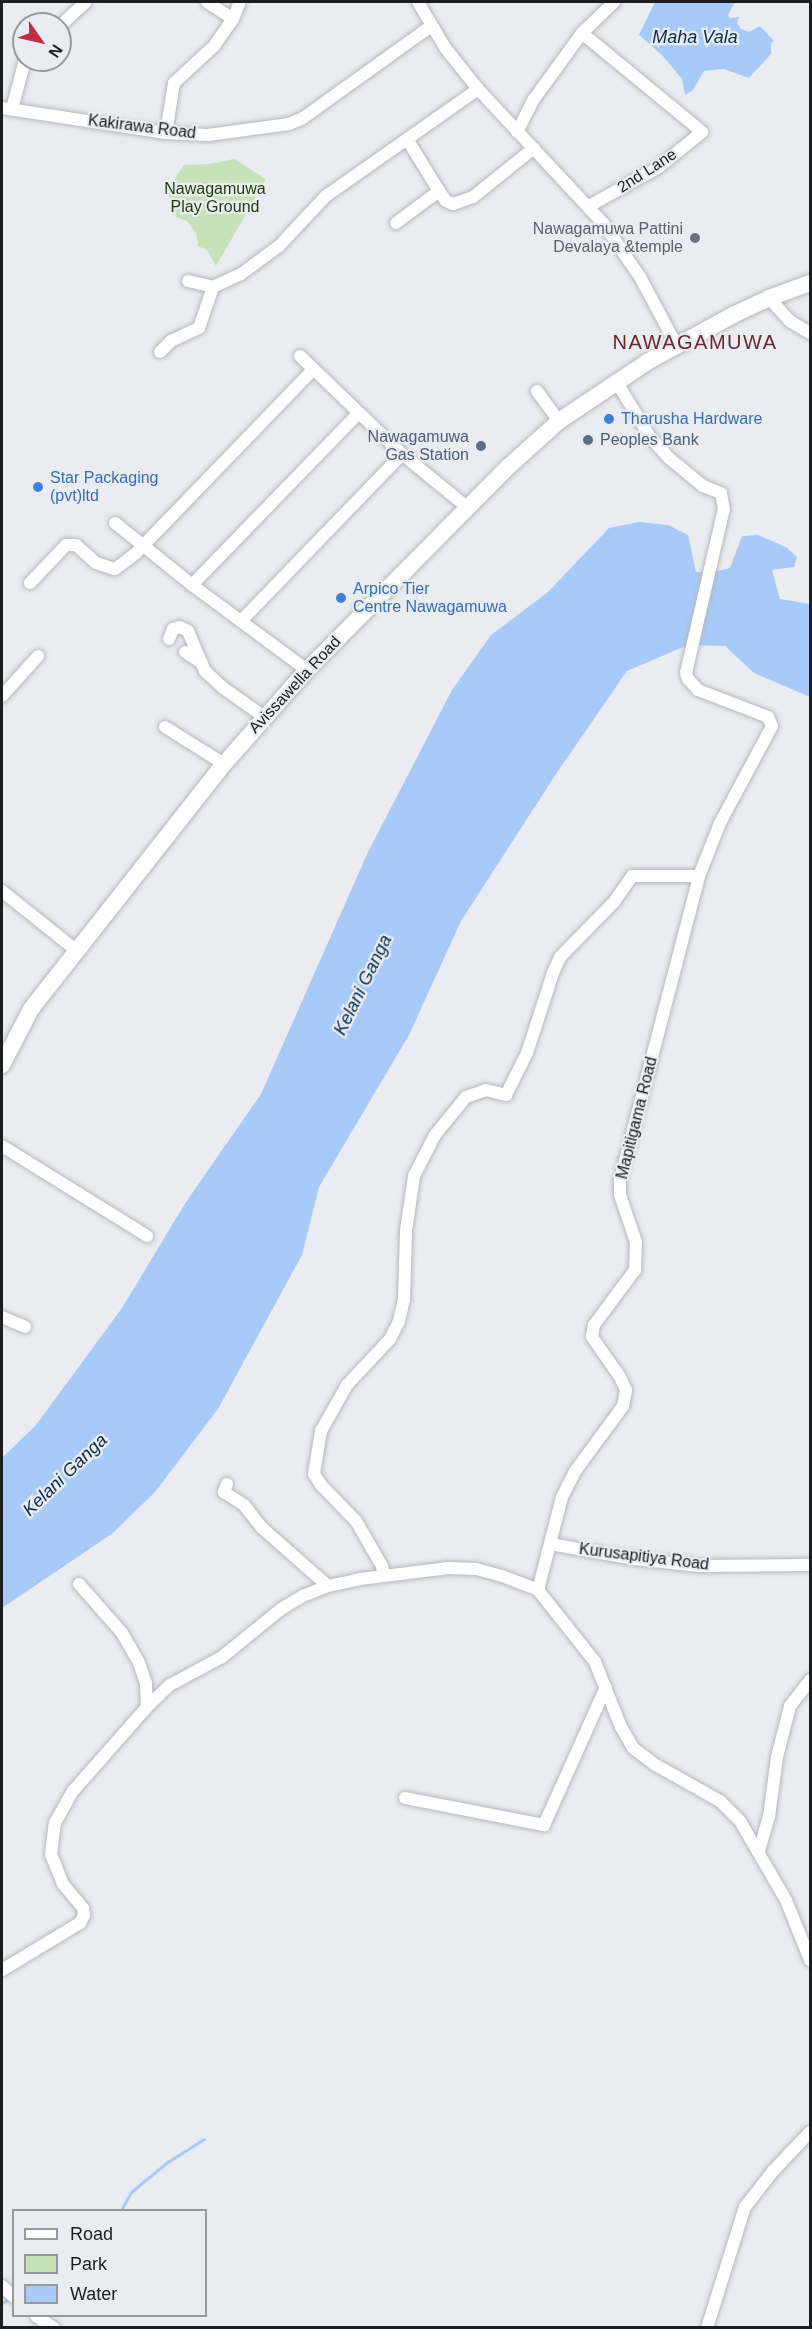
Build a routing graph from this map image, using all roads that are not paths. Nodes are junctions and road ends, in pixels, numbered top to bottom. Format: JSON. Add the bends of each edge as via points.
{"nodes":[{"id":1,"x":86,"y":2,"type":"edge"},
{"id":2,"x":207,"y":2,"type":"edge"},
{"id":3,"x":240,"y":2,"type":"edge"},
{"id":4,"x":418,"y":2,"type":"edge"},
{"id":5,"x":614,"y":2,"type":"edge"},
{"id":6,"x":72,"y":15,"type":"edge"},
{"id":7,"x":233,"y":19,"type":"junction"},
{"id":8,"x":431,"y":26,"type":"junction"},
{"id":9,"x":582,"y":33,"type":"junction"},
{"id":10,"x":21,"y":72,"type":"edge"},
{"id":11,"x":478,"y":89,"type":"junction"},
{"id":12,"x":7,"y":109,"type":"edge"},
{"id":13,"x":517,"y":132,"type":"junction"},
{"id":14,"x":166,"y":133,"type":"junction"},
{"id":15,"x":407,"y":139,"type":"junction"},
{"id":16,"x":534,"y":148,"type":"junction"},
{"id":17,"x":439,"y":191,"type":"junction"},
{"id":18,"x":589,"y":206,"type":"junction"},
{"id":19,"x":396,"y":224,"type":"dead end"},
{"id":20,"x":188,"y":282,"type":"dead end"},
{"id":21,"x":213,"y":287,"type":"junction"},
{"id":22,"x":808,"y":287,"type":"edge"},
{"id":23,"x":769,"y":298,"type":"junction"},
{"id":24,"x":810,"y":333,"type":"edge"},
{"id":25,"x":677,"y":346,"type":"junction"},
{"id":26,"x":160,"y":352,"type":"dead end"},
{"id":27,"x":300,"y":356,"type":"dead end"},
{"id":28,"x":313,"y":370,"type":"junction"},
{"id":29,"x":616,"y":381,"type":"junction"},
{"id":30,"x":537,"y":391,"type":"dead end"},
{"id":31,"x":358,"y":414,"type":"junction"},
{"id":32,"x":559,"y":421,"type":"junction"},
{"id":33,"x":402,"y":454,"type":"junction"},
{"id":34,"x":468,"y":508,"type":"junction"},
{"id":35,"x":115,"y":523,"type":"dead end"},
{"id":36,"x":142,"y":545,"type":"junction"},
{"id":37,"x":30,"y":583,"type":"dead end"},
{"id":38,"x":192,"y":585,"type":"junction"},
{"id":39,"x":241,"y":621,"type":"junction"},
{"id":40,"x":170,"y":639,"type":"dead end"},
{"id":41,"x":185,"y":652,"type":"dead end"},
{"id":42,"x":38,"y":656,"type":"dead end"},
{"id":43,"x":202,"y":663,"type":"junction"},
{"id":44,"x":308,"y":670,"type":"junction"},
{"id":45,"x":2,"y":696,"type":"edge"},
{"id":46,"x":264,"y":717,"type":"junction"},
{"id":47,"x":165,"y":727,"type":"dead end"},
{"id":48,"x":224,"y":764,"type":"junction"},
{"id":49,"x":699,"y":876,"type":"junction"},
{"id":50,"x":2,"y":891,"type":"edge"},
{"id":51,"x":77,"y":951,"type":"junction"},
{"id":52,"x":2,"y":1065,"type":"edge"},
{"id":53,"x":2,"y":1146,"type":"edge"},
{"id":54,"x":147,"y":1236,"type":"dead end"},
{"id":55,"x":2,"y":1317,"type":"edge"},
{"id":56,"x":25,"y":1328,"type":"dead end"},
{"id":57,"x":227,"y":1484,"type":"dead end"},
{"id":58,"x":550,"y":1544,"type":"junction"},
{"id":59,"x":810,"y":1565,"type":"edge"},
{"id":60,"x":384,"y":1575,"type":"junction"},
{"id":61,"x":79,"y":1584,"type":"dead end"},
{"id":62,"x":328,"y":1586,"type":"junction"},
{"id":63,"x":538,"y":1590,"type":"junction"},
{"id":64,"x":810,"y":1680,"type":"edge"},
{"id":65,"x":606,"y":1687,"type":"junction"},
{"id":66,"x":147,"y":1707,"type":"junction"},
{"id":67,"x":405,"y":1798,"type":"dead end"},
{"id":68,"x":759,"y":1851,"type":"junction"},
{"id":69,"x":810,"y":1960,"type":"edge"},
{"id":70,"x":2,"y":1970,"type":"edge"},
{"id":71,"x":810,"y":2132,"type":"edge"},
{"id":72,"x":38,"y":2317,"type":"edge"},
{"id":73,"x":54,"y":2328,"type":"edge"},
{"id":74,"x":707,"y":2328,"type":"edge"}],
"edges":[{"from":1,"to":6,"type":"street"},
{"from":2,"to":7,"type":"street"},
{"from":3,"to":7,"type":"street"},
{"from":4,"to":8,"type":"street"},
{"from":5,"to":9,"type":"street"},
{"from":7,"to":14,"type":"street","via":[[214,45],[174,83]]},
{"from":8,"to":11,"type":"street"},
{"from":8,"to":14,"type":"street","name":"Kakirawa Road","via":[[322,105],[289,124],[208,135]]},
{"from":9,"to":13,"type":"street","via":[[534,99]]},
{"from":9,"to":18,"type":"street","name":"2nd Lane","via":[[702,132],[659,166]]},
{"from":10,"to":12,"type":"street"},
{"from":11,"to":13,"type":"street"},
{"from":11,"to":15,"type":"street"},
{"from":12,"to":14,"type":"street","name":"Kakirawa Road"},
{"from":13,"to":16,"type":"street"},
{"from":15,"to":17,"type":"street"},
{"from":15,"to":21,"type":"street","via":[[326,196],[279,246],[241,274]]},
{"from":16,"to":17,"type":"street","via":[[472,197],[453,204]]},
{"from":16,"to":18,"type":"street"},
{"from":17,"to":19,"type":"street"},
{"from":18,"to":25,"type":"street","via":[[634,268]]},
{"from":20,"to":21,"type":"street"},
{"from":21,"to":26,"type":"street","via":[[199,328],[171,341]]},
{"from":22,"to":23,"type":"main road","name":"Avissawella Road"},
{"from":23,"to":24,"type":"street","via":[[790,321]]},
{"from":23,"to":25,"type":"main road","name":"Avissawella Road"},
{"from":25,"to":29,"type":"main road","name":"Avissawella Road"},
{"from":27,"to":28,"type":"street"},
{"from":28,"to":31,"type":"street"},
{"from":28,"to":36,"type":"street"},
{"from":29,"to":32,"type":"main road","name":"Avissawella Road"},
{"from":29,"to":49,"type":"street","name":"Mapitigama Road","via":[[650,437],[669,458],[703,486],[721,493],[724,508],[686,673],[698,690],[768,717],[772,726],[720,823]]},
{"from":30,"to":32,"type":"street"},
{"from":31,"to":33,"type":"street"},
{"from":31,"to":38,"type":"street"},
{"from":32,"to":34,"type":"main road","name":"Avissawella Road"},
{"from":33,"to":34,"type":"street"},
{"from":33,"to":39,"type":"street"},
{"from":34,"to":44,"type":"main road","name":"Avissawella Road"},
{"from":35,"to":36,"type":"street"},
{"from":36,"to":37,"type":"street","via":[[115,569],[96,563],[76,545],[66,545]]},
{"from":36,"to":38,"type":"street"},
{"from":38,"to":39,"type":"street"},
{"from":39,"to":44,"type":"street"},
{"from":40,"to":43,"type":"street","via":[[173,629],[188,631]]},
{"from":41,"to":43,"type":"street"},
{"from":42,"to":45,"type":"street"},
{"from":43,"to":46,"type":"street","via":[[222,687]]},
{"from":44,"to":46,"type":"main road","name":"Avissawella Road"},
{"from":46,"to":48,"type":"main road","name":"Avissawella Road"},
{"from":47,"to":48,"type":"street"},
{"from":48,"to":51,"type":"main road","name":"Avissawella Road"},
{"from":49,"to":58,"type":"street","name":"Mapitigama Road","via":[[620,1180],[620,1195],[636,1242],[635,1270],[594,1325],[592,1337],[626,1390],[623,1406],[576,1470],[562,1497]]},
{"from":49,"to":60,"type":"street","via":[[632,876],[614,902],[560,957],[527,1053],[506,1095],[486,1090],[466,1097],[435,1135],[414,1176],[399,1321],[390,1339],[347,1385],[321,1431],[314,1474],[356,1521]]},
{"from":50,"to":51,"type":"street"},
{"from":51,"to":52,"type":"main road","name":"Avissawella Road","via":[[31,1009]]},
{"from":53,"to":54,"type":"street"},
{"from":55,"to":56,"type":"street"},
{"from":57,"to":62,"type":"street","via":[[224,1492],[244,1505],[261,1527]]},
{"from":58,"to":59,"type":"street","name":"Kurusapitiya Road","via":[[700,1566]]},
{"from":58,"to":63,"type":"street","name":"Mapitigama Road"},
{"from":60,"to":62,"type":"street"},
{"from":60,"to":63,"type":"street","via":[[476,1569]]},
{"from":61,"to":66,"type":"street","via":[[122,1633],[139,1663],[146,1683]]},
{"from":62,"to":66,"type":"street","via":[[281,1609],[222,1657],[170,1685]]},
{"from":63,"to":65,"type":"street","via":[[595,1662]]},
{"from":64,"to":68,"type":"street","via":[[790,1706]]},
{"from":65,"to":67,"type":"street","via":[[544,1825]]},
{"from":65,"to":68,"type":"street","via":[[633,1748],[720,1801],[740,1821]]},
{"from":66,"to":70,"type":"street","via":[[73,1791],[55,1823],[51,1854],[63,1884],[84,1916],[80,1923]]},
{"from":68,"to":69,"type":"street","via":[[786,1900]]},
{"from":71,"to":74,"type":"street","via":[[745,2207]]},
{"from":72,"to":73,"type":"street"}]}
